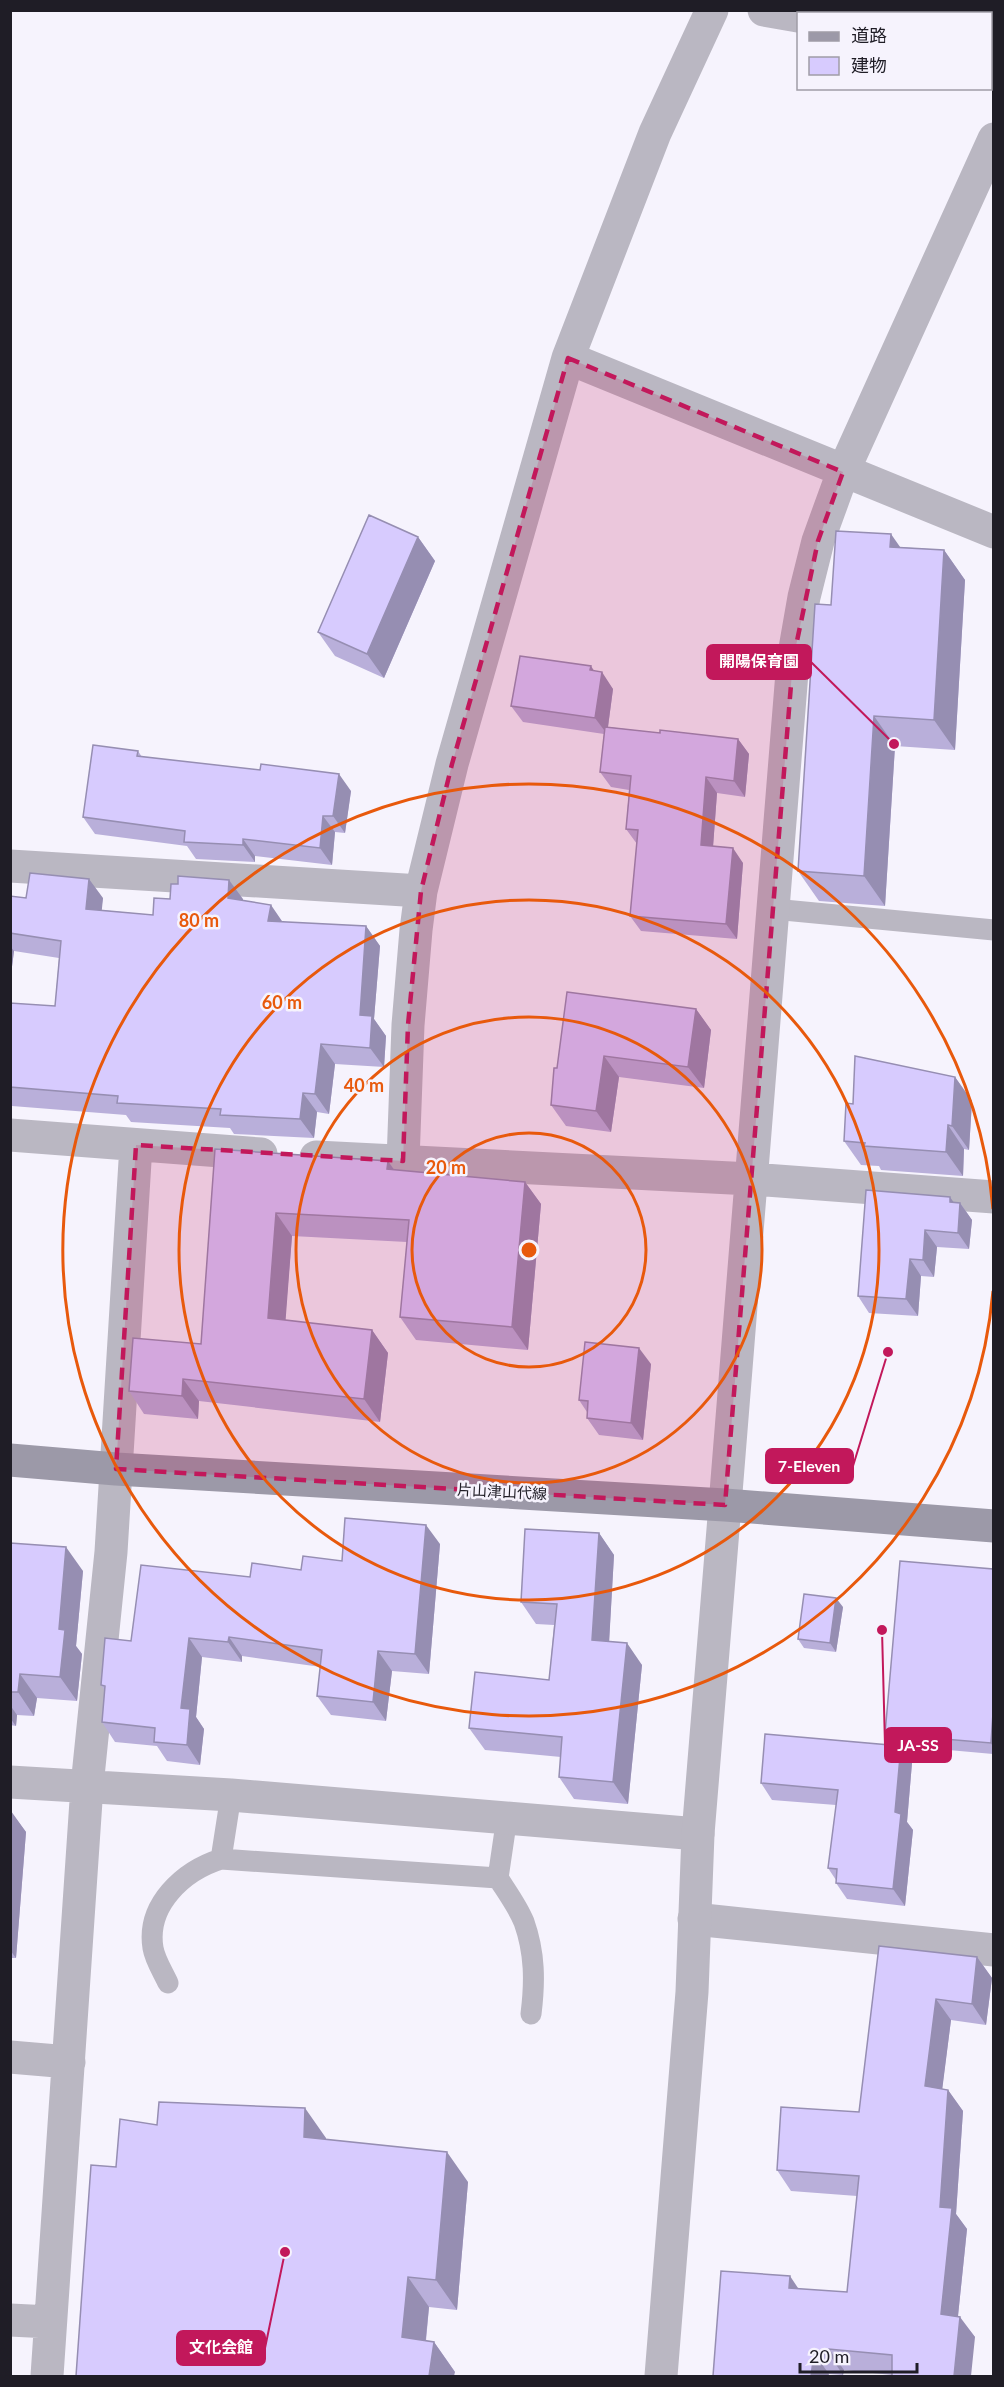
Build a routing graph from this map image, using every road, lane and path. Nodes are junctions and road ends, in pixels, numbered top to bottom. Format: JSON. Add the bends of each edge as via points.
{"nodes":[{"id":1,"x":712,"y":10,"type":"edge"},
{"id":2,"x":764,"y":10,"type":"edge"},
{"id":3,"x":797,"y":16,"type":"edge"},
{"id":4,"x":993,"y":139,"type":"edge"},
{"id":5,"x":568,"y":358,"type":"junction"},
{"id":6,"x":843,"y":472,"type":"junction"},
{"id":7,"x":993,"y":532,"type":"edge"},
{"id":8,"x":10,"y":866,"type":"edge"},
{"id":9,"x":421,"y":891,"type":"junction"},
{"id":10,"x":773,"y":909,"type":"junction"},
{"id":11,"x":993,"y":930,"type":"edge"},
{"id":12,"x":10,"y":1135,"type":"edge"},
{"id":13,"x":136,"y":1144,"type":"junction"},
{"id":14,"x":403,"y":1161,"type":"junction"},
{"id":15,"x":751,"y":1179,"type":"junction"},
{"id":16,"x":993,"y":1197,"type":"edge"},
{"id":17,"x":10,"y":1461,"type":"edge"},
{"id":18,"x":116,"y":1469,"type":"junction"},
{"id":19,"x":725,"y":1505,"type":"junction"},
{"id":20,"x":993,"y":1526,"type":"edge"},
{"id":21,"x":10,"y":1782,"type":"edge"},
{"id":22,"x":87,"y":1786,"type":"junction"},
{"id":23,"x":231,"y":1795,"type":"junction"},
{"id":24,"x":507,"y":1817,"type":"junction"},
{"id":25,"x":698,"y":1834,"type":"junction"},
{"id":26,"x":221,"y":1859,"type":"junction"},
{"id":27,"x":498,"y":1878,"type":"junction"},
{"id":28,"x":694,"y":1919,"type":"junction"},
{"id":29,"x":993,"y":1950,"type":"edge"},
{"id":30,"x":168,"y":1983,"type":"dead end"},
{"id":31,"x":531,"y":2014,"type":"dead end"},
{"id":32,"x":10,"y":2057,"type":"edge"},
{"id":33,"x":69,"y":2062,"type":"junction"},
{"id":34,"x":10,"y":2320,"type":"edge"},
{"id":35,"x":50,"y":2322,"type":"junction"},
{"id":36,"x":47,"y":2376,"type":"edge"},
{"id":37,"x":661,"y":2376,"type":"edge"}],
"edges":[{"from":1,"to":5,"type":"street","via":[[655,133]]},
{"from":2,"to":3,"type":"street"},
{"from":4,"to":6,"type":"street"},
{"from":5,"to":6,"type":"street"},
{"from":5,"to":9,"type":"street","via":[[452,764]]},
{"from":6,"to":7,"type":"street"},
{"from":6,"to":10,"type":"street","via":[[818,541],[793,660]]},
{"from":8,"to":9,"type":"street"},
{"from":9,"to":14,"type":"street","via":[[408,1025]]},
{"from":10,"to":11,"type":"lane"},
{"from":10,"to":15,"type":"street"},
{"from":12,"to":13,"type":"street"},
{"from":13,"to":14,"type":"street","via":[[214,1152]]},
{"from":13,"to":18,"type":"street"},
{"from":14,"to":15,"type":"street"},
{"from":15,"to":16,"type":"street"},
{"from":15,"to":19,"type":"street"},
{"from":17,"to":18,"type":"main road","name":"片山津山代線"},
{"from":18,"to":19,"type":"main road","name":"片山津山代線"},
{"from":18,"to":22,"type":"street"},
{"from":19,"to":20,"type":"main road","name":"片山津山代線"},
{"from":19,"to":25,"type":"street"},
{"from":21,"to":22,"type":"street"},
{"from":22,"to":23,"type":"street"},
{"from":22,"to":33,"type":"street"},
{"from":23,"to":24,"type":"street"},
{"from":23,"to":26,"type":"lane"},
{"from":24,"to":25,"type":"street"},
{"from":24,"to":27,"type":"lane"},
{"from":25,"to":28,"type":"street"},
{"from":26,"to":27,"type":"lane"},
{"from":26,"to":30,"type":"lane","via":[[204,1864],[177,1882],[153,1918],[153,1949]]},
{"from":27,"to":31,"type":"lane","via":[[524,1920],[532,1952],[535,1984]]},
{"from":28,"to":29,"type":"street"},
{"from":28,"to":37,"type":"street","via":[[692,1992]]},
{"from":32,"to":33,"type":"street"},
{"from":33,"to":35,"type":"street"},
{"from":34,"to":35,"type":"street"},
{"from":35,"to":36,"type":"street"}]}
